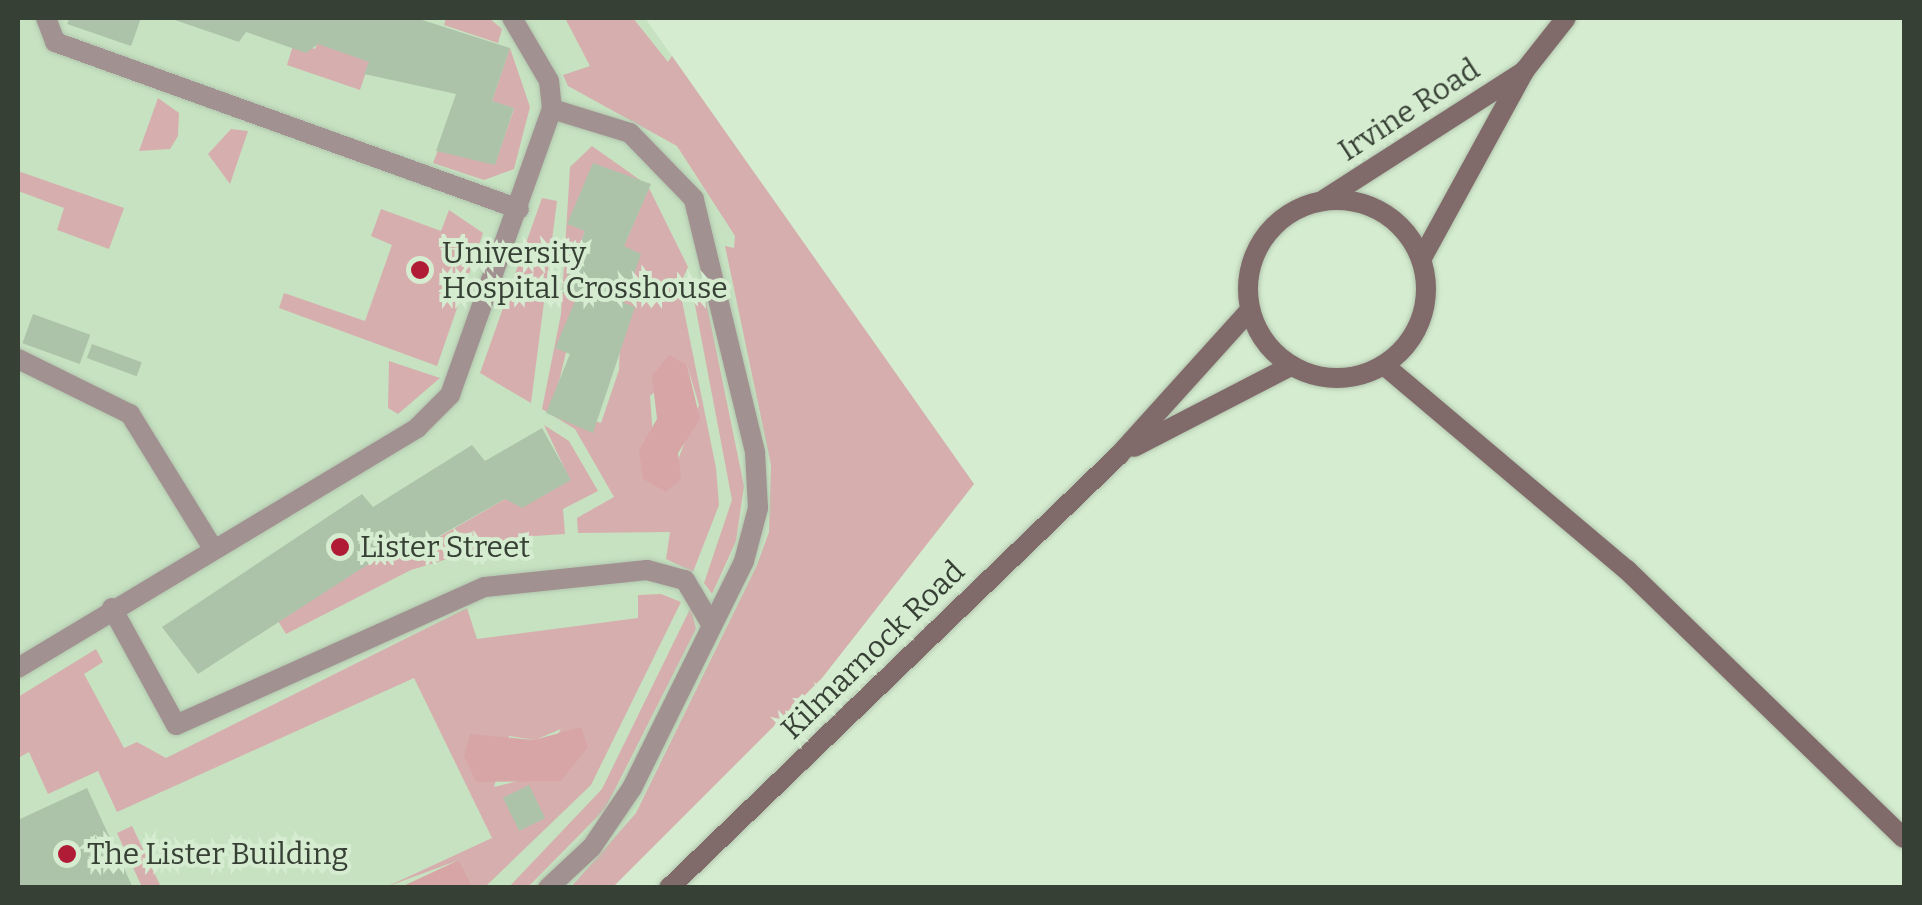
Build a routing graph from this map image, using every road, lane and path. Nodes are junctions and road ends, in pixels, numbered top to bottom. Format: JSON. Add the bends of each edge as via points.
{"nodes":[{"id":1,"x":46,"y":18,"type":"edge"},
{"id":2,"x":512,"y":18,"type":"edge"},
{"id":3,"x":1566,"y":18,"type":"edge"},
{"id":4,"x":1526,"y":70,"type":"junction"},
{"id":5,"x":552,"y":109,"type":"junction"},
{"id":6,"x":1324,"y":200,"type":"junction"},
{"id":7,"x":519,"y":209,"type":"junction"},
{"id":8,"x":1422,"y":258,"type":"junction"},
{"id":9,"x":1250,"y":310,"type":"junction"},
{"id":10,"x":18,"y":359,"type":"edge"},
{"id":11,"x":1384,"y":365,"type":"junction"},
{"id":12,"x":1291,"y":366,"type":"junction"},
{"id":13,"x":1119,"y":455,"type":"junction"},
{"id":14,"x":212,"y":547,"type":"junction"},
{"id":15,"x":112,"y":608,"type":"junction"},
{"id":16,"x":711,"y":624,"type":"junction"},
{"id":17,"x":18,"y":668,"type":"edge"},
{"id":18,"x":1904,"y":838,"type":"edge"},
{"id":19,"x":548,"y":888,"type":"edge"},
{"id":20,"x":669,"y":888,"type":"edge"}],
"edges":[{"from":1,"to":7,"type":"lane","via":[[55,42]]},
{"from":2,"to":5,"type":"lane","via":[[549,82]]},
{"from":3,"to":4,"type":"main road","name":"Irvine Road"},
{"from":4,"to":6,"type":"main road","name":"Irvine Road"},
{"from":4,"to":8,"type":"main road","name":"Irvine Road"},
{"from":5,"to":7,"type":"lane"},
{"from":5,"to":16,"type":"lane","via":[[630,134],[699,215],[755,452],[758,508],[744,561]]},
{"from":6,"to":8,"type":"main road","via":[[1383,211]]},
{"from":6,"to":9,"type":"main road","via":[[1296,209],[1255,251]]},
{"from":7,"to":14,"type":"lane","via":[[450,395],[417,428]]},
{"from":8,"to":11,"type":"main road","via":[[1422,318]]},
{"from":9,"to":12,"type":"main road"},
{"from":9,"to":13,"type":"main road","name":"Kilmarnock Road"},
{"from":10,"to":14,"type":"lane","via":[[130,414]]},
{"from":11,"to":12,"type":"main road","via":[[1338,378]]},
{"from":11,"to":18,"type":"main road","via":[[1627,570]]},
{"from":12,"to":13,"type":"main road","name":"Kilmarnock Road"},
{"from":13,"to":20,"type":"main road","name":"Kilmarnock Road"},
{"from":14,"to":15,"type":"lane"},
{"from":15,"to":16,"type":"lane","via":[[176,725],[486,587],[648,570],[684,580]]},
{"from":15,"to":17,"type":"lane"},
{"from":16,"to":19,"type":"lane","via":[[632,788],[592,847]]}]}
